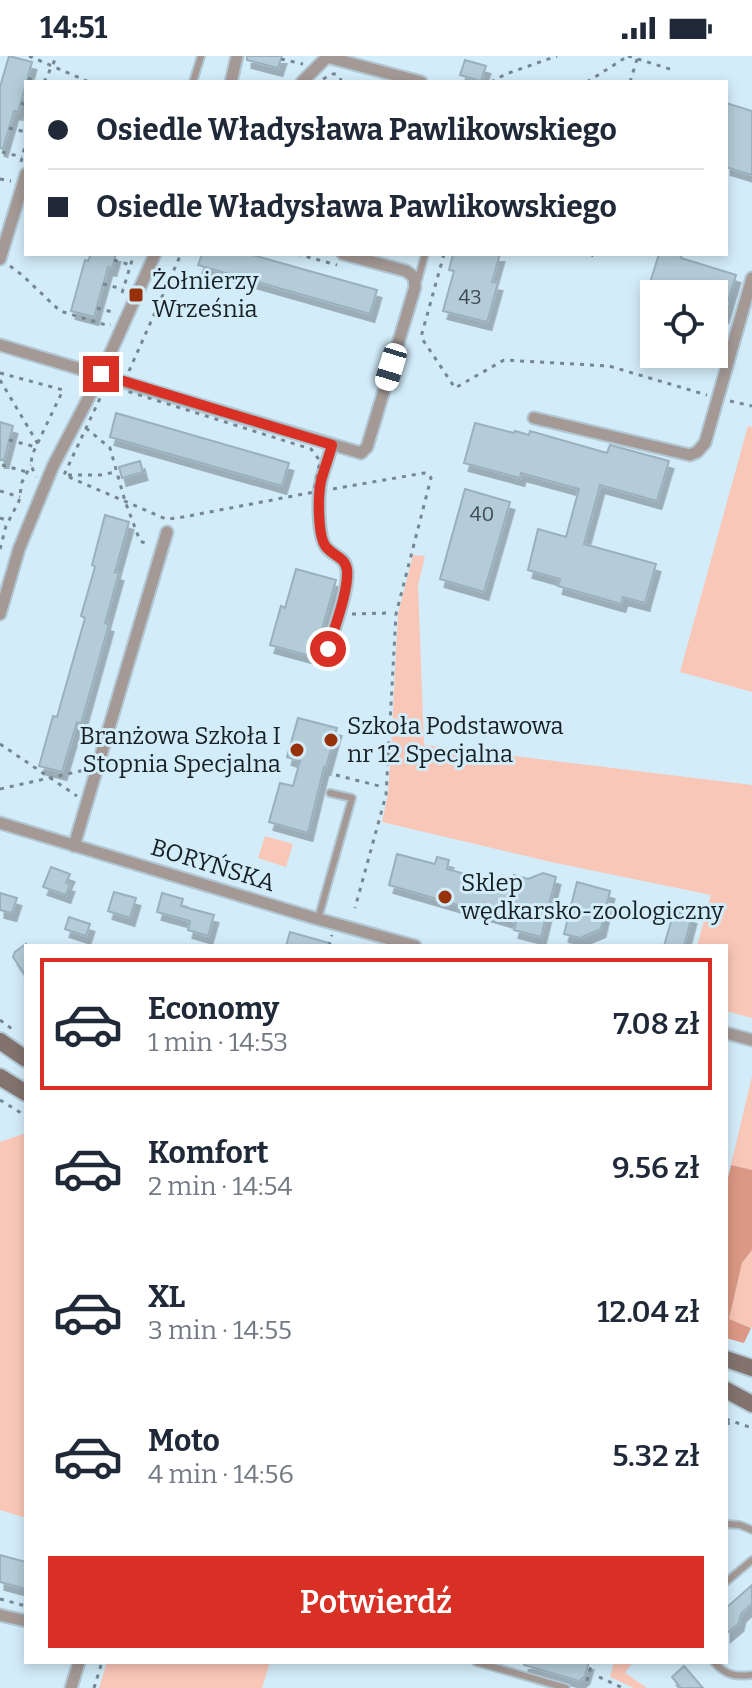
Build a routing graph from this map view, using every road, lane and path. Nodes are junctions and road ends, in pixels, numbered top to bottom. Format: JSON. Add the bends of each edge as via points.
{"nodes":[{"id":1,"x":29,"y":56,"type":"edge"},
{"id":2,"x":57,"y":56,"type":"edge"},
{"id":3,"x":201,"y":56,"type":"edge"},
{"id":4,"x":237,"y":56,"type":"edge"},
{"id":5,"x":308,"y":56,"type":"edge"},
{"id":6,"x":557,"y":56,"type":"edge"},
{"id":7,"x":628,"y":56,"type":"edge"},
{"id":8,"x":328,"y":57,"type":"edge"},
{"id":9,"x":638,"y":57,"type":"edge"},
{"id":10,"x":281,"y":59,"type":"dead end"},
{"id":11,"x":52,"y":66,"type":"junction"},
{"id":12,"x":673,"y":70,"type":"dead end"},
{"id":13,"x":28,"y":78,"type":"dead end"},
{"id":14,"x":32,"y":80,"type":"edge"},
{"id":15,"x":45,"y":80,"type":"edge"},
{"id":16,"x":84,"y":80,"type":"edge"},
{"id":17,"x":194,"y":80,"type":"edge"},
{"id":18,"x":231,"y":80,"type":"edge"},
{"id":19,"x":304,"y":80,"type":"edge"},
{"id":20,"x":324,"y":80,"type":"edge"},
{"id":21,"x":341,"y":80,"type":"edge"},
{"id":22,"x":414,"y":80,"type":"edge"},
{"id":23,"x":495,"y":80,"type":"edge"},
{"id":24,"x":590,"y":80,"type":"edge"},
{"id":25,"x":631,"y":80,"type":"edge"},
{"id":26,"x":9,"y":128,"type":"dead end"},
{"id":27,"x":24,"y":132,"type":"edge"},
{"id":28,"x":2,"y":152,"type":"dead end"},
{"id":29,"x":22,"y":157,"type":"dead end"},
{"id":30,"x":0,"y":179,"type":"edge"},
{"id":31,"x":24,"y":181,"type":"edge"},
{"id":32,"x":15,"y":182,"type":"dead end"},
{"id":33,"x":133,"y":256,"type":"edge"},
{"id":34,"x":154,"y":256,"type":"edge"},
{"id":35,"x":180,"y":256,"type":"edge"},
{"id":36,"x":350,"y":256,"type":"edge"},
{"id":37,"x":424,"y":256,"type":"edge"},
{"id":38,"x":443,"y":256,"type":"edge"},
{"id":39,"x":594,"y":256,"type":"edge"},
{"id":40,"x":597,"y":258,"type":"dead end"},
{"id":41,"x":0,"y":259,"type":"edge"},
{"id":42,"x":114,"y":260,"type":"dead end"},
{"id":43,"x":131,"y":265,"type":"junction"},
{"id":44,"x":752,"y":278,"type":"edge"},
{"id":45,"x":103,"y":284,"type":"dead end"},
{"id":46,"x":415,"y":287,"type":"junction"},
{"id":47,"x":123,"y":289,"type":"junction"},
{"id":48,"x":120,"y":301,"type":"dead end"},
{"id":49,"x":97,"y":308,"type":"dead end"},
{"id":50,"x":116,"y":313,"type":"dead end"},
{"id":51,"x":113,"y":325,"type":"dead end"},
{"id":52,"x":0,"y":345,"type":"edge"},
{"id":53,"x":129,"y":371,"type":"dead end"},
{"id":54,"x":0,"y":373,"type":"edge"},
{"id":55,"x":101,"y":374,"type":"junction"},
{"id":56,"x":0,"y":380,"type":"edge"},
{"id":57,"x":718,"y":398,"type":"junction"},
{"id":58,"x":752,"y":406,"type":"edge"},
{"id":59,"x":534,"y":418,"type":"dead end"},
{"id":60,"x":86,"y":428,"type":"junction"},
{"id":61,"x":9,"y":440,"type":"dead end"},
{"id":62,"x":332,"y":445,"type":"junction"},
{"id":63,"x":37,"y":446,"type":"junction"},
{"id":64,"x":2,"y":465,"type":"dead end"},
{"id":65,"x":31,"y":465,"type":"junction"},
{"id":66,"x":27,"y":472,"type":"junction"},
{"id":67,"x":117,"y":472,"type":"junction"},
{"id":68,"x":64,"y":475,"type":"junction"},
{"id":69,"x":0,"y":491,"type":"edge"},
{"id":70,"x":326,"y":491,"type":"dead end"},
{"id":71,"x":42,"y":492,"type":"junction"},
{"id":72,"x":20,"y":497,"type":"junction"},
{"id":73,"x":125,"y":501,"type":"junction"},
{"id":74,"x":0,"y":518,"type":"edge"},
{"id":75,"x":9,"y":521,"type":"junction"},
{"id":76,"x":167,"y":532,"type":"dead end"},
{"id":77,"x":151,"y":545,"type":"dead end"},
{"id":78,"x":0,"y":547,"type":"edge"},
{"id":79,"x":339,"y":609,"type":"junction"},
{"id":80,"x":388,"y":613,"type":"dead end"},
{"id":81,"x":0,"y":614,"type":"edge"},
{"id":82,"x":328,"y":649,"type":"dead end"},
{"id":83,"x":0,"y":744,"type":"edge"},
{"id":84,"x":89,"y":769,"type":"dead end"},
{"id":85,"x":336,"y":775,"type":"dead end"},
{"id":86,"x":51,"y":778,"type":"junction"},
{"id":87,"x":383,"y":787,"type":"dead end"},
{"id":88,"x":0,"y":789,"type":"edge"},
{"id":89,"x":330,"y":793,"type":"dead end"},
{"id":90,"x":80,"y":798,"type":"dead end"},
{"id":91,"x":0,"y":823,"type":"edge"},
{"id":92,"x":74,"y":846,"type":"junction"},
{"id":93,"x":355,"y":908,"type":"dead end"},
{"id":94,"x":318,"y":919,"type":"junction"},
{"id":95,"x":333,"y":932,"type":"dead end"},
{"id":96,"x":330,"y":944,"type":"edge"},
{"id":97,"x":408,"y":944,"type":"edge"},
{"id":98,"x":0,"y":1020,"type":"edge"},
{"id":99,"x":728,"y":1034,"type":"edge"},
{"id":100,"x":752,"y":1040,"type":"edge"},
{"id":101,"x":0,"y":1041,"type":"edge"},
{"id":102,"x":23,"y":1047,"type":"edge"},
{"id":103,"x":0,"y":1077,"type":"edge"},
{"id":104,"x":24,"y":1092,"type":"edge"},
{"id":105,"x":0,"y":1100,"type":"edge"},
{"id":106,"x":24,"y":1115,"type":"edge"},
{"id":107,"x":728,"y":1360,"type":"edge"},
{"id":108,"x":752,"y":1368,"type":"edge"},
{"id":109,"x":728,"y":1390,"type":"edge"},
{"id":110,"x":728,"y":1390,"type":"edge"},
{"id":111,"x":752,"y":1396,"type":"edge"},
{"id":112,"x":752,"y":1404,"type":"edge"},
{"id":113,"x":728,"y":1421,"type":"edge"},
{"id":114,"x":752,"y":1428,"type":"edge"},
{"id":115,"x":728,"y":1524,"type":"edge"},
{"id":116,"x":752,"y":1530,"type":"edge"},
{"id":117,"x":752,"y":1560,"type":"edge"},
{"id":118,"x":728,"y":1580,"type":"edge"},
{"id":119,"x":0,"y":1599,"type":"edge"},
{"id":120,"x":24,"y":1605,"type":"edge"},
{"id":121,"x":0,"y":1615,"type":"edge"},
{"id":122,"x":24,"y":1621,"type":"edge"},
{"id":123,"x":78,"y":1664,"type":"edge"},
{"id":124,"x":101,"y":1664,"type":"edge"},
{"id":125,"x":483,"y":1664,"type":"edge"},
{"id":126,"x":591,"y":1664,"type":"edge"},
{"id":127,"x":716,"y":1664,"type":"edge"},
{"id":128,"x":752,"y":1675,"type":"edge"},
{"id":129,"x":599,"y":1677,"type":"dead end"},
{"id":130,"x":587,"y":1681,"type":"dead end"},
{"id":131,"x":71,"y":1688,"type":"edge"},
{"id":132,"x":94,"y":1688,"type":"edge"},
{"id":133,"x":566,"y":1688,"type":"edge"},
{"id":134,"x":623,"y":1688,"type":"edge"}],
"edges":[{"from":1,"to":11,"type":"path"},
{"from":2,"to":11,"type":"path"},
{"from":3,"to":17,"type":"lane"},
{"from":4,"to":18,"type":"street"},
{"from":5,"to":10,"type":"path","via":[[306,64]]},
{"from":6,"to":23,"type":"path"},
{"from":7,"to":9,"type":"path"},
{"from":7,"to":24,"type":"path"},
{"from":8,"to":19,"type":"street"},
{"from":8,"to":22,"type":"street"},
{"from":9,"to":12,"type":"path"},
{"from":9,"to":25,"type":"path"},
{"from":11,"to":15,"type":"path"},
{"from":11,"to":16,"type":"path"},
{"from":13,"to":14,"type":"path"},
{"from":20,"to":21,"type":"path","via":[[344,74]]},
{"from":26,"to":27,"type":"path"},
{"from":28,"to":29,"type":"path"},
{"from":30,"to":32,"type":"path"},
{"from":31,"to":41,"type":"street"},
{"from":33,"to":43,"type":"path"},
{"from":34,"to":55,"type":"street"},
{"from":35,"to":53,"type":"path"},
{"from":36,"to":46,"type":"street","via":[[406,271],[414,277]]},
{"from":37,"to":46,"type":"lane"},
{"from":38,"to":57,"type":"path","via":[[421,337],[455,388],[504,360],[609,366]]},
{"from":39,"to":40,"type":"path"},
{"from":41,"to":51,"type":"path","via":[[60,311]]},
{"from":42,"to":43,"type":"path"},
{"from":43,"to":47,"type":"path"},
{"from":44,"to":57,"type":"street"},
{"from":45,"to":47,"type":"path"},
{"from":46,"to":62,"type":"street","via":[[367,447],[361,453]]},
{"from":47,"to":48,"type":"path"},
{"from":49,"to":50,"type":"path"},
{"from":52,"to":55,"type":"street"},
{"from":54,"to":63,"type":"path","via":[[63,390]]},
{"from":55,"to":62,"type":"street"},
{"from":55,"to":71,"type":"street"},
{"from":56,"to":63,"type":"path"},
{"from":57,"to":58,"type":"path"},
{"from":57,"to":59,"type":"street","via":[[705,443],[690,455]]},
{"from":60,"to":67,"type":"path","via":[[110,448]]},
{"from":60,"to":68,"type":"path"},
{"from":60,"to":73,"type":"path","via":[[102,394],[120,389],[311,449],[320,461],[314,492],[166,519]]},
{"from":61,"to":63,"type":"path"},
{"from":62,"to":79,"type":"street","via":[[321,482],[321,538],[347,567]]},
{"from":63,"to":65,"type":"path"},
{"from":64,"to":66,"type":"path"},
{"from":65,"to":66,"type":"path"},
{"from":65,"to":71,"type":"path"},
{"from":66,"to":72,"type":"path"},
{"from":67,"to":68,"type":"path"},
{"from":67,"to":73,"type":"path"},
{"from":68,"to":73,"type":"path"},
{"from":69,"to":72,"type":"path"},
{"from":70,"to":93,"type":"path","via":[[424,473],[431,478],[396,614],[386,795]]},
{"from":71,"to":81,"type":"street"},
{"from":72,"to":75,"type":"path"},
{"from":73,"to":77,"type":"path","via":[[140,541]]},
{"from":74,"to":75,"type":"path"},
{"from":75,"to":78,"type":"path"},
{"from":76,"to":92,"type":"street"},
{"from":79,"to":80,"type":"path","via":[[351,614]]},
{"from":79,"to":82,"type":"street"},
{"from":83,"to":86,"type":"path"},
{"from":84,"to":86,"type":"path"},
{"from":85,"to":87,"type":"path"},
{"from":86,"to":88,"type":"path"},
{"from":86,"to":90,"type":"path"},
{"from":89,"to":94,"type":"lane","via":[[352,798]]},
{"from":91,"to":92,"type":"street","name":"BORYŃSKA"},
{"from":92,"to":94,"type":"street","name":"BORYŃSKA"},
{"from":94,"to":97,"type":"street","name":"BORYŃSKA"},
{"from":95,"to":96,"type":"path"},
{"from":98,"to":102,"type":"path"},
{"from":99,"to":100,"type":"street"},
{"from":101,"to":102,"type":"street"},
{"from":103,"to":104,"type":"street"},
{"from":105,"to":106,"type":"path"},
{"from":107,"to":108,"type":"street"},
{"from":109,"to":111,"type":"street"},
{"from":110,"to":112,"type":"street"},
{"from":113,"to":114,"type":"path"},
{"from":115,"to":116,"type":"lane"},
{"from":117,"to":118,"type":"lane"},
{"from":119,"to":120,"type":"path"},
{"from":121,"to":122,"type":"street"},
{"from":123,"to":131,"type":"street"},
{"from":124,"to":132,"type":"path"},
{"from":125,"to":133,"type":"lane"},
{"from":126,"to":130,"type":"path"},
{"from":127,"to":128,"type":"lane","via":[[721,1671]]},
{"from":129,"to":134,"type":"path"}]}
